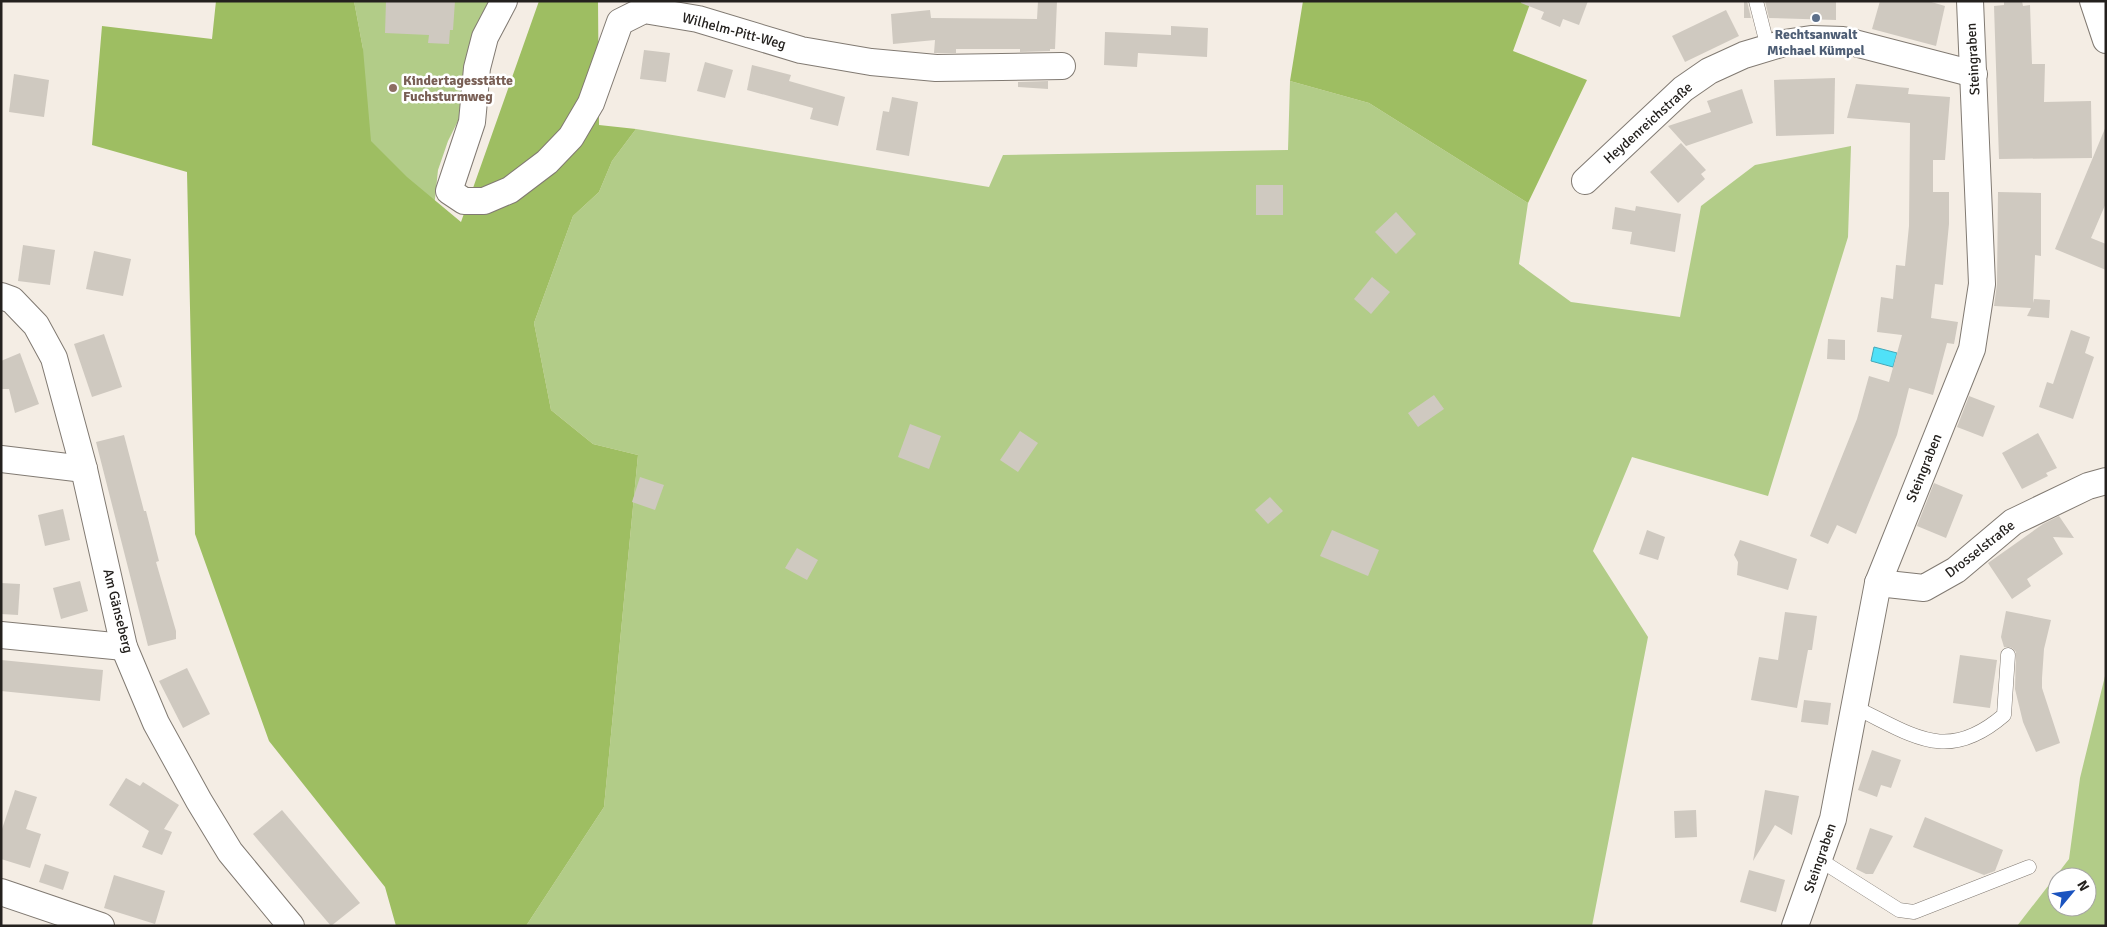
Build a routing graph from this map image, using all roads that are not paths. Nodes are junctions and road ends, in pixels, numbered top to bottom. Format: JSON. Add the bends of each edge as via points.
{"nodes":[{"id":1,"x":504,"y":1,"type":"edge"},
{"id":2,"x":1756,"y":1,"type":"edge"},
{"id":3,"x":1970,"y":1,"type":"edge"},
{"id":4,"x":2093,"y":1,"type":"edge"},
{"id":5,"x":2106,"y":40,"type":"edge"},
{"id":6,"x":1768,"y":48,"type":"junction"},
{"id":7,"x":1062,"y":66,"type":"dead end"},
{"id":8,"x":1974,"y":74,"type":"junction"},
{"id":9,"x":1585,"y":181,"type":"dead end"},
{"id":10,"x":7,"y":298,"type":"edge"},
{"id":11,"x":1,"y":459,"type":"edge"},
{"id":12,"x":84,"y":469,"type":"junction"},
{"id":13,"x":2106,"y":481,"type":"edge"},
{"id":14,"x":1878,"y":583,"type":"junction"},
{"id":15,"x":1,"y":635,"type":"edge"},
{"id":16,"x":124,"y":646,"type":"junction"},
{"id":17,"x":2008,"y":656,"type":"dead end"},
{"id":18,"x":1854,"y":707,"type":"junction"},
{"id":19,"x":1820,"y":860,"type":"junction"},
{"id":20,"x":2029,"y":867,"type":"dead end"},
{"id":21,"x":1,"y":892,"type":"edge"},
{"id":22,"x":101,"y":926,"type":"edge"},
{"id":23,"x":291,"y":926,"type":"edge"},
{"id":24,"x":1795,"y":926,"type":"edge"}],
"edges":[{"from":1,"to":7,"type":"street","name":"Wilhelm-Pitt-Weg","via":[[485,37],[477,68],[472,122],[449,191],[464,201],[484,201],[510,190],[547,162],[571,137],[591,103],[620,22],[644,10],[698,19],[801,50],[871,62],[936,68]]},
{"from":2,"to":6,"type":"lane"},
{"from":3,"to":8,"type":"street","name":"Steingraben"},
{"from":4,"to":5,"type":"street"},
{"from":6,"to":8,"type":"street","name":"Heydenreichstraße","via":[[1811,39],[1844,40]]},
{"from":6,"to":9,"type":"street","name":"Heydenreichstraße","via":[[1709,71],[1683,88]]},
{"from":8,"to":14,"type":"street","name":"Steingraben","via":[[1982,284],[1972,349]]},
{"from":10,"to":12,"type":"street","name":"Am Gänseberg","via":[[36,325],[54,358]]},
{"from":11,"to":12,"type":"street"},
{"from":12,"to":16,"type":"street","name":"Am Gänseberg"},
{"from":13,"to":14,"type":"street","name":"Drosselstraße","via":[[2088,486],[2013,522],[1956,570],[1924,588]]},
{"from":14,"to":18,"type":"street","name":"Steingraben"},
{"from":15,"to":16,"type":"street"},
{"from":16,"to":23,"type":"street","name":"Am Gänseberg","via":[[156,723],[199,801],[230,852]]},
{"from":17,"to":18,"type":"lane","via":[[2004,715],[1988,728],[1964,740],[1926,741]]},
{"from":18,"to":19,"type":"street","name":"Steingraben","via":[[1834,819]]},
{"from":19,"to":20,"type":"lane","via":[[1899,910],[1914,912]]},
{"from":19,"to":24,"type":"street","name":"Steingraben"},
{"from":21,"to":22,"type":"street"}]}
